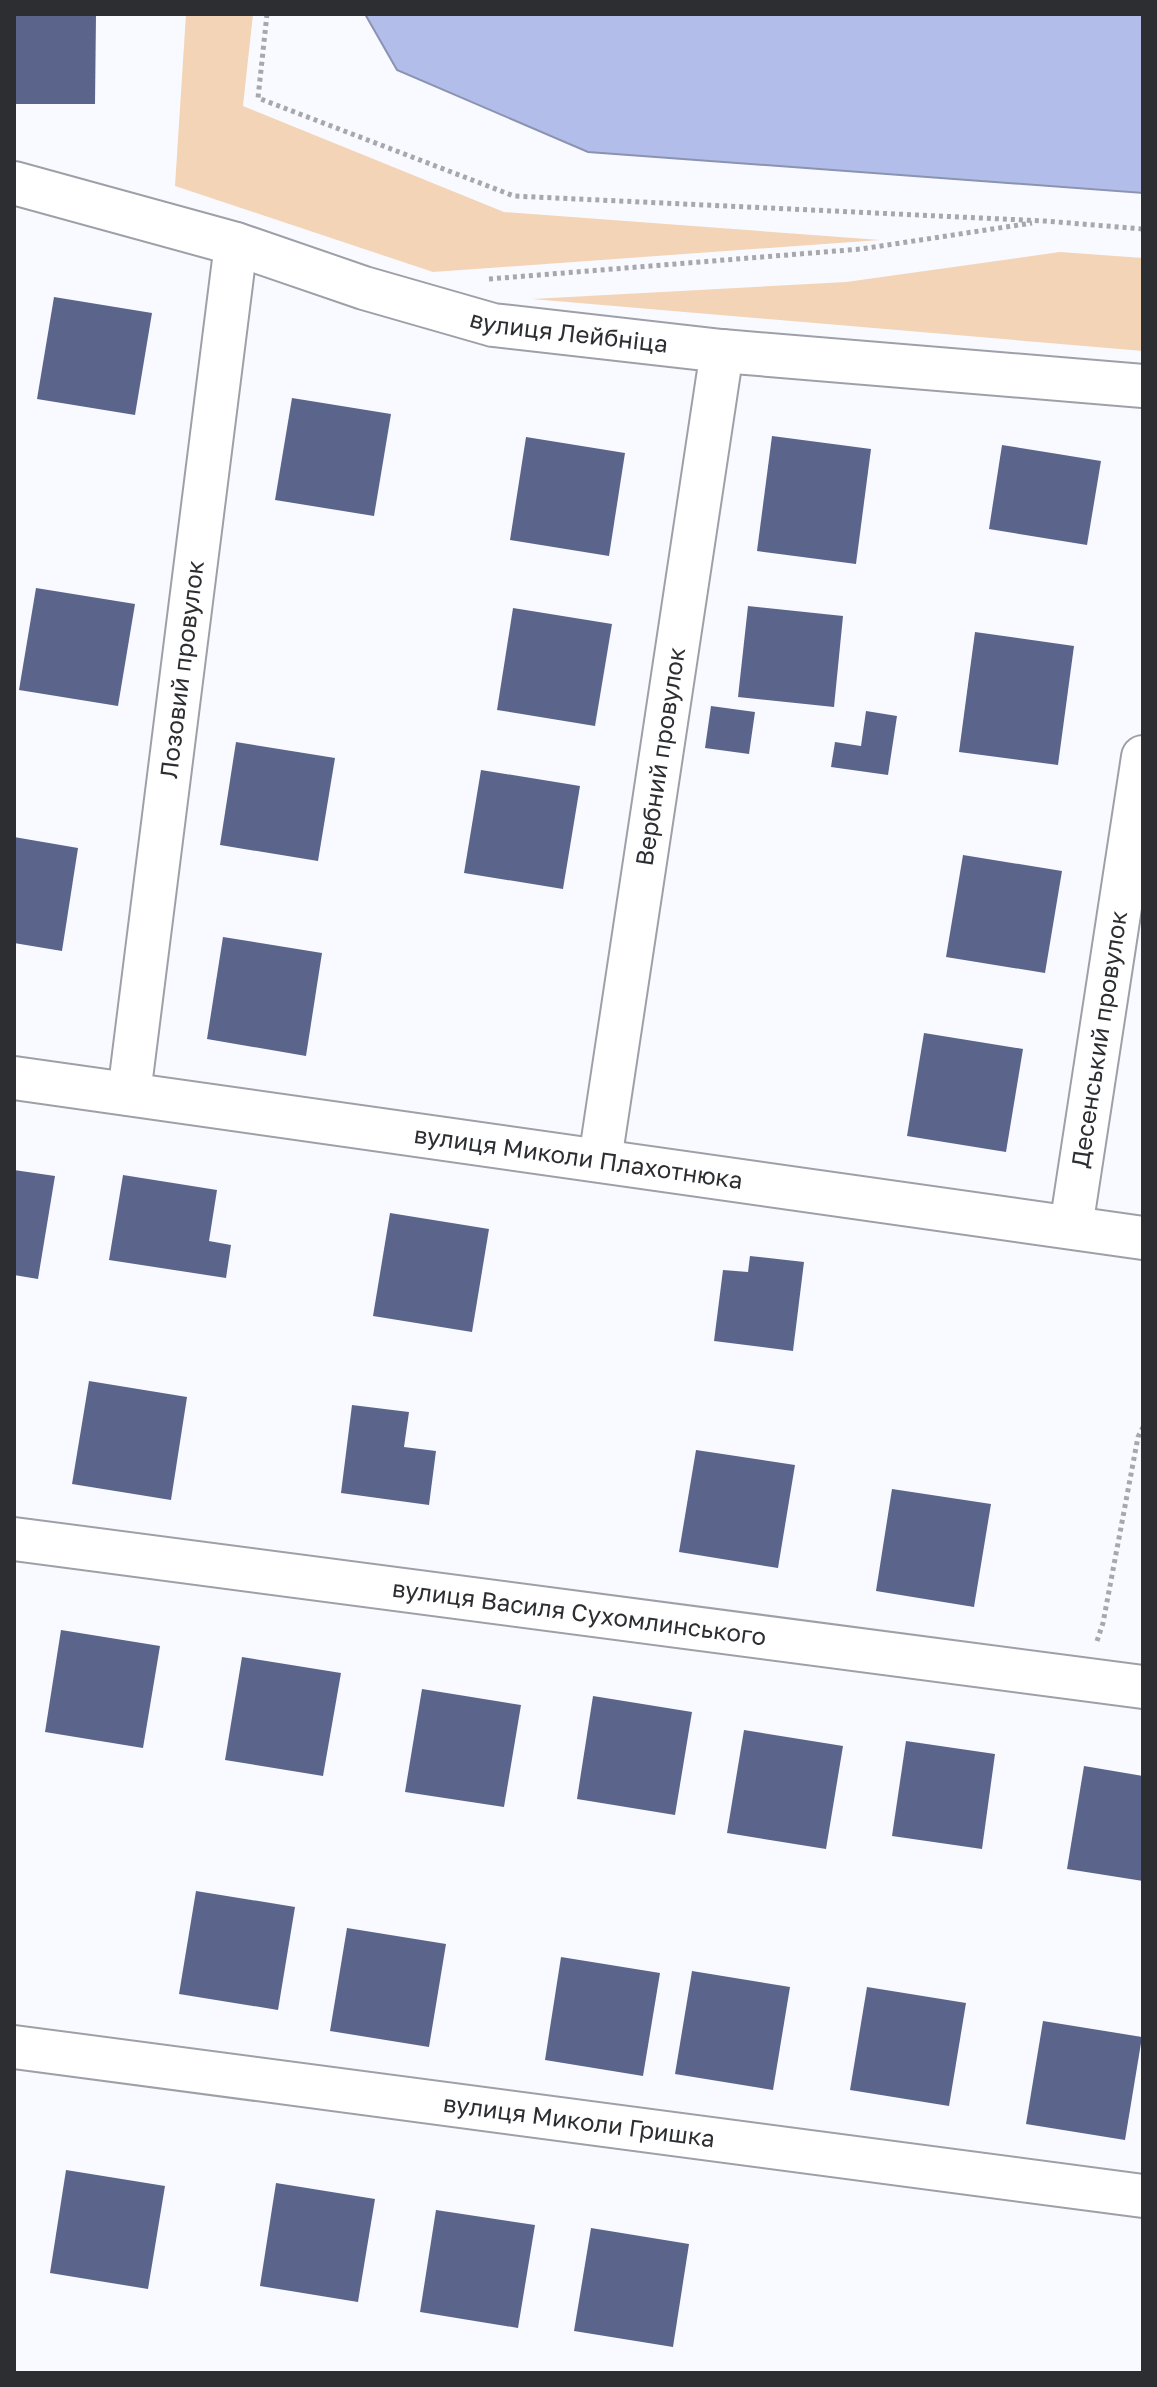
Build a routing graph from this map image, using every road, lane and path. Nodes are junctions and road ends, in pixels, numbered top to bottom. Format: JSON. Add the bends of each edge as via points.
{"nodes":[{"id":1,"x":267,"y":14,"type":"edge"},
{"id":2,"x":14,"y":183,"type":"edge"},
{"id":3,"x":1045,"y":221,"type":"junction"},
{"id":4,"x":1143,"y":229,"type":"edge"},
{"id":5,"x":236,"y":244,"type":"junction"},
{"id":6,"x":488,"y":279,"type":"dead end"},
{"id":7,"x":722,"y":351,"type":"junction"},
{"id":8,"x":1143,"y":386,"type":"edge"},
{"id":9,"x":1143,"y":757,"type":"edge"},
{"id":10,"x":14,"y":1078,"type":"edge"},
{"id":11,"x":129,"y":1094,"type":"junction"},
{"id":12,"x":600,"y":1160,"type":"junction"},
{"id":13,"x":1071,"y":1227,"type":"junction"},
{"id":14,"x":1143,"y":1238,"type":"edge"},
{"id":15,"x":1143,"y":1427,"type":"edge"},
{"id":16,"x":14,"y":1539,"type":"edge"},
{"id":17,"x":1082,"y":1679,"type":"junction"},
{"id":18,"x":1143,"y":1687,"type":"edge"},
{"id":19,"x":14,"y":2047,"type":"edge"},
{"id":20,"x":1143,"y":2196,"type":"edge"}],
"edges":[{"from":1,"to":3,"type":"path","via":[[258,98],[514,196]]},
{"from":2,"to":5,"type":"street","name":"вулиця Лейбніца"},
{"from":3,"to":4,"type":"path"},
{"from":3,"to":6,"type":"path","via":[[861,249]]},
{"from":5,"to":7,"type":"street","name":"вулиця Лейбніца","via":[[493,325]]},
{"from":5,"to":11,"type":"street","name":"Лозовий провулок"},
{"from":7,"to":8,"type":"street","name":"вулиця Лейбніца"},
{"from":7,"to":12,"type":"street","name":"Вербний провулок"},
{"from":9,"to":13,"type":"street","name":"Десенський провулок"},
{"from":10,"to":11,"type":"street","name":"вулиця Миколи Плахотнюка"},
{"from":11,"to":12,"type":"street","name":"вулиця Миколи Плахотнюка"},
{"from":12,"to":13,"type":"street","name":"вулиця Миколи Плахотнюка"},
{"from":13,"to":14,"type":"street","name":"вулиця Миколи Плахотнюка"},
{"from":15,"to":17,"type":"path","via":[[1103,1623]]},
{"from":16,"to":17,"type":"street","name":"вулиця Василя Сухомлинського"},
{"from":17,"to":18,"type":"street","name":"вулиця Василя Сухомлинського"},
{"from":19,"to":20,"type":"street","name":"вулиця Миколи Гришка"}]}
